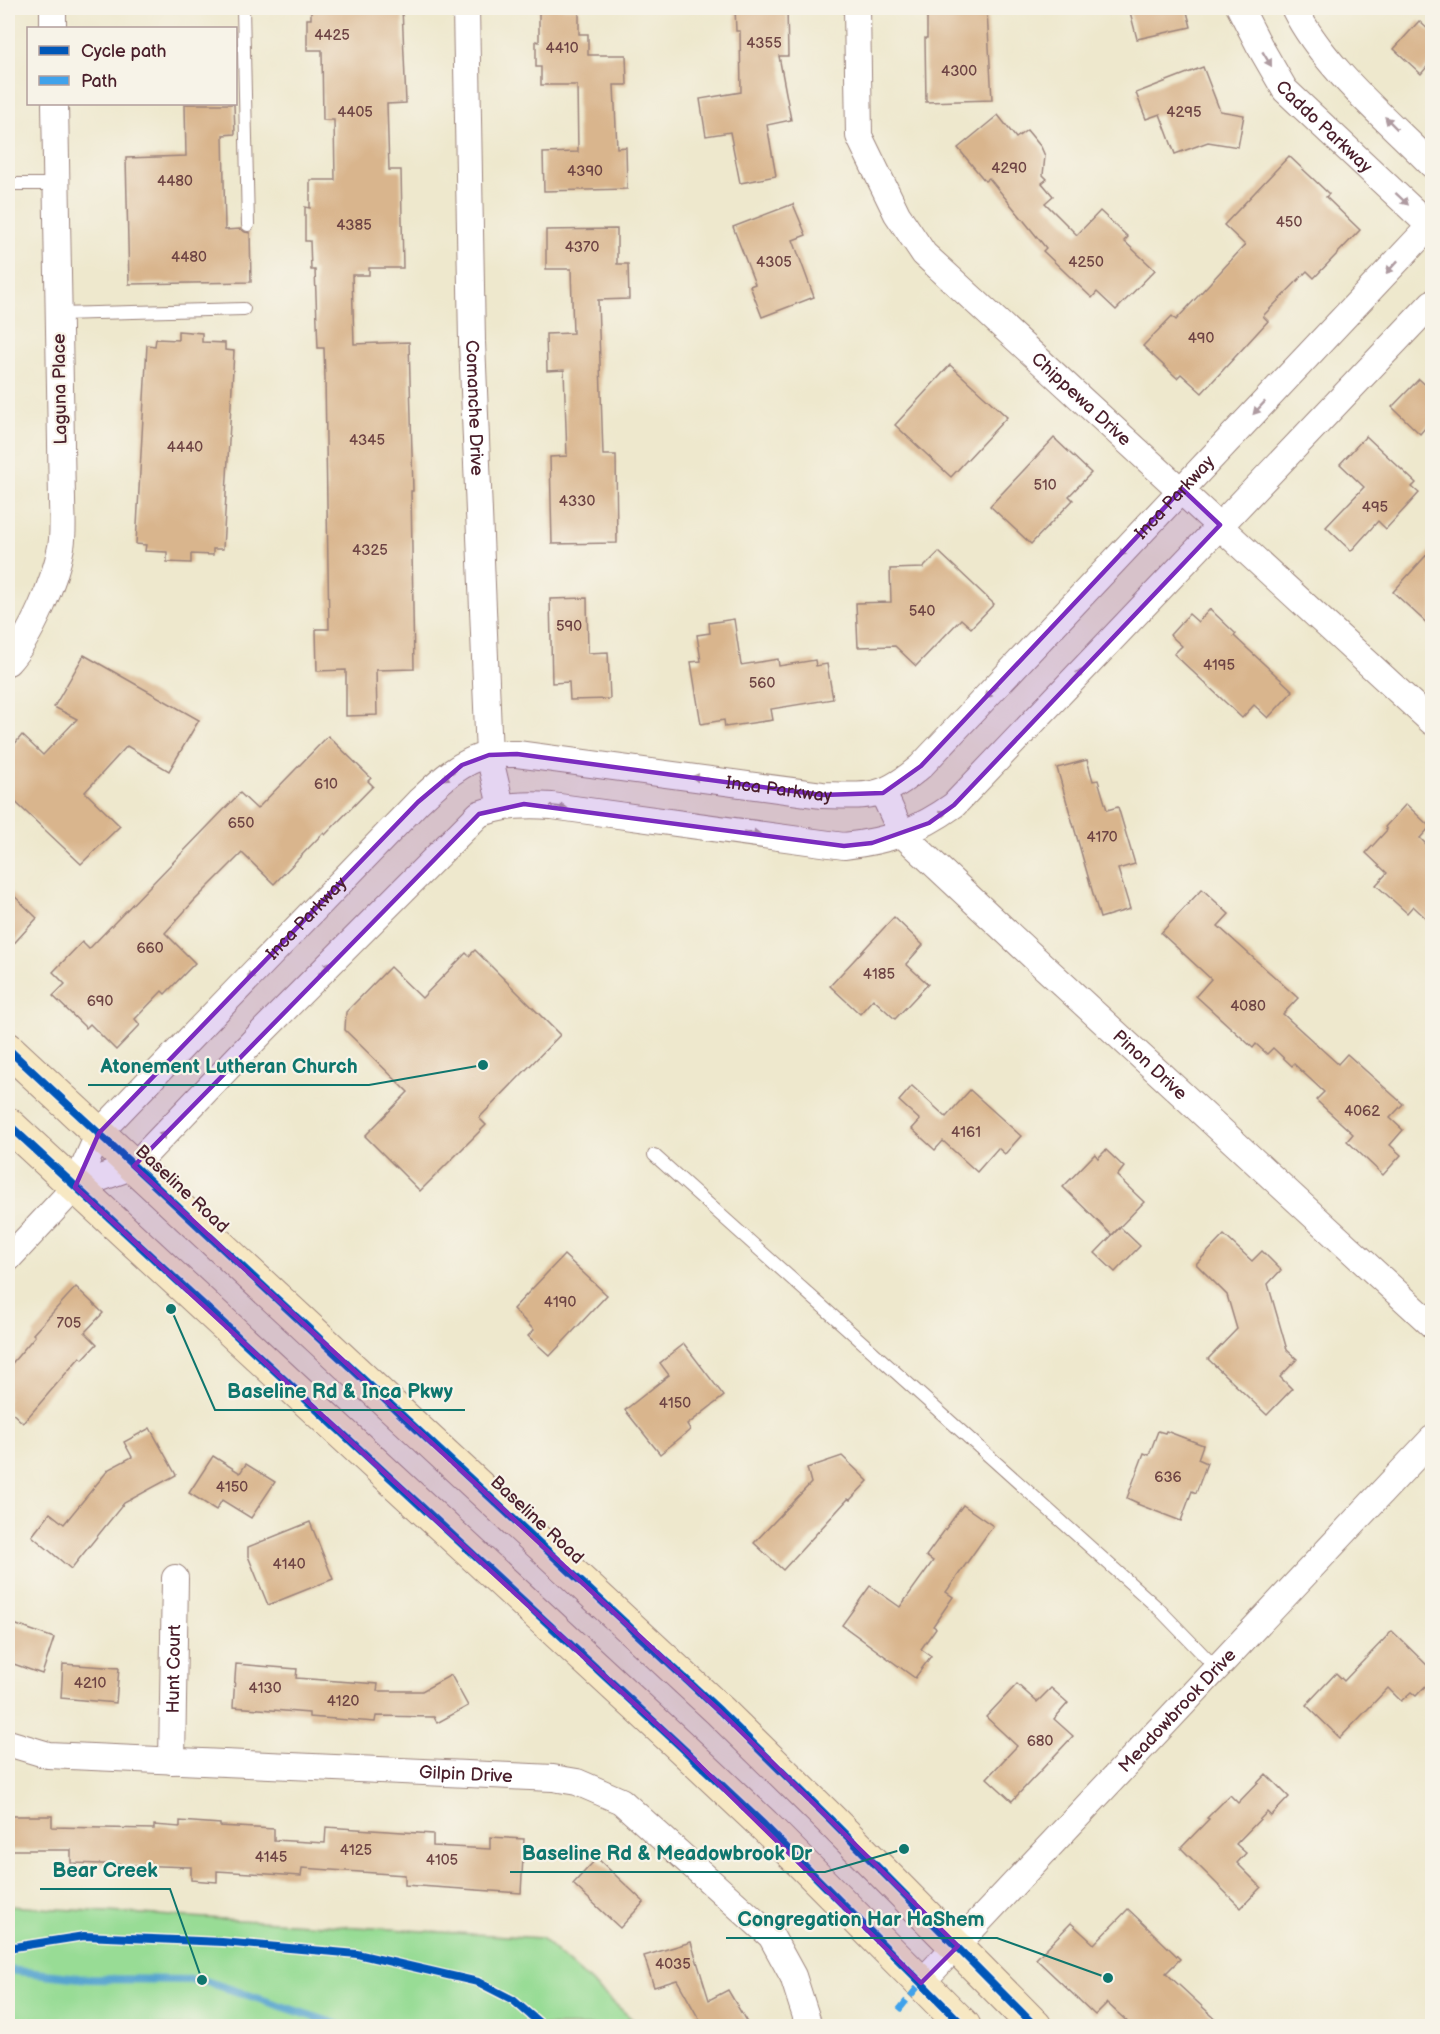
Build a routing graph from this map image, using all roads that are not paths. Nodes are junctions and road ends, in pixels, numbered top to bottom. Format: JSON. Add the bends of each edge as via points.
{"nodes":[{"id":1,"x":53,"y":8,"type":"edge"},
{"id":2,"x":243,"y":8,"type":"edge"},
{"id":3,"x":466,"y":8,"type":"edge"},
{"id":4,"x":857,"y":8,"type":"edge"},
{"id":5,"x":1240,"y":8,"type":"edge"},
{"id":6,"x":1294,"y":8,"type":"edge"},
{"id":7,"x":53,"y":27,"type":"edge"},
{"id":8,"x":55,"y":105,"type":"edge"},
{"id":9,"x":1432,"y":165,"type":"edge"},
{"id":10,"x":8,"y":184,"type":"edge"},
{"id":11,"x":56,"y":184,"type":"junction"},
{"id":12,"x":248,"y":225,"type":"dead end"},
{"id":13,"x":1432,"y":226,"type":"edge"},
{"id":14,"x":1432,"y":303,"type":"edge"},
{"id":15,"x":244,"y":309,"type":"dead end"},
{"id":16,"x":59,"y":315,"type":"junction"},
{"id":17,"x":1182,"y":489,"type":"junction"},
{"id":18,"x":1220,"y":525,"type":"junction"},
{"id":19,"x":8,"y":662,"type":"edge"},
{"id":20,"x":1432,"y":722,"type":"edge"},
{"id":21,"x":489,"y":754,"type":"junction"},
{"id":22,"x":883,"y":793,"type":"junction"},
{"id":23,"x":501,"y":806,"type":"junction"},
{"id":24,"x":902,"y":834,"type":"junction"},
{"id":25,"x":8,"y":1049,"type":"edge"},
{"id":26,"x":8,"y":1124,"type":"edge"},
{"id":27,"x":99,"y":1133,"type":"junction"},
{"id":28,"x":654,"y":1155,"type":"dead end"},
{"id":29,"x":134,"y":1166,"type":"junction"},
{"id":30,"x":75,"y":1187,"type":"junction"},
{"id":31,"x":8,"y":1259,"type":"edge"},
{"id":32,"x":1432,"y":1324,"type":"edge"},
{"id":33,"x":1432,"y":1439,"type":"edge"},
{"id":34,"x":175,"y":1578,"type":"dead end"},
{"id":35,"x":1217,"y":1669,"type":"junction"},
{"id":36,"x":8,"y":1743,"type":"edge"},
{"id":37,"x":172,"y":1761,"type":"junction"},
{"id":38,"x":958,"y":1946,"type":"junction"},
{"id":39,"x":921,"y":1983,"type":"junction"},
{"id":40,"x":809,"y":2026,"type":"edge"},
{"id":41,"x":964,"y":2026,"type":"edge"},
{"id":42,"x":1035,"y":2026,"type":"edge"}],
"edges":[{"from":1,"to":7,"type":"street"},
{"from":2,"to":12,"type":"lane"},
{"from":3,"to":21,"type":"street","name":"Comanche Drive","via":[[472,342]]},
{"from":4,"to":17,"type":"street","name":"Chippewa Drive","via":[[860,136],[897,214],[924,254]]},
{"from":5,"to":13,"type":"street","name":"Caddo Parkway","one_way":true,"via":[[1285,90]]},
{"from":9,"to":6,"type":"street","one_way":true,"via":[[1332,65]]},
{"from":8,"to":11,"type":"street","name":"Laguna Place"},
{"from":10,"to":11,"type":"lane"},
{"from":11,"to":16,"type":"street","name":"Laguna Place"},
{"from":13,"to":17,"type":"street","name":"Inca Parkway","one_way":true},
{"from":14,"to":18,"type":"street","name":"Inca Parkway"},
{"from":15,"to":16,"type":"lane"},
{"from":16,"to":19,"type":"street","name":"Laguna Place","via":[[61,546],[36,618]]},
{"from":17,"to":18,"type":"street","name":"Chippewa Drive"},
{"from":17,"to":22,"type":"street","name":"Inca Parkway","one_way":true,"via":[[921,766]]},
{"from":18,"to":20,"type":"street","name":"Chippewa Drive"},
{"from":24,"to":18,"type":"street","name":"Inca Parkway","one_way":true,"via":[[929,823],[954,805]]},
{"from":22,"to":21,"type":"street","name":"Inca Parkway","one_way":true,"via":[[822,795],[517,754]]},
{"from":21,"to":23,"type":"street","name":"Comanche Drive"},
{"from":21,"to":27,"type":"street","name":"Inca Parkway","one_way":true,"via":[[462,765],[418,802]]},
{"from":22,"to":24,"type":"street","name":"Pinon Drive"},
{"from":23,"to":24,"type":"street","name":"Inca Parkway","one_way":true,"via":[[552,806],[844,846]]},
{"from":29,"to":23,"type":"street","name":"Inca Parkway","one_way":true,"via":[[471,821]]},
{"from":24,"to":32,"type":"street","name":"Pinon Drive"},
{"from":25,"to":27,"type":"main road","name":"Baseline Road"},
{"from":26,"to":30,"type":"main road"},
{"from":27,"to":29,"type":"main road","name":"Baseline Road"},
{"from":27,"to":30,"type":"street","name":"Inca Parkway"},
{"from":28,"to":35,"type":"lane","via":[[1159,1609]]},
{"from":29,"to":30,"type":"street","name":"Inca Parkway"},
{"from":29,"to":38,"type":"main road","name":"Baseline Road","via":[[720,1711]]},
{"from":30,"to":31,"type":"street","name":"Inca Parkway"},
{"from":30,"to":39,"type":"main road","via":[[678,1744]]},
{"from":33,"to":35,"type":"street","name":"Meadowbrook Drive"},
{"from":34,"to":37,"type":"street","name":"Hunt Court"},
{"from":35,"to":38,"type":"street","name":"Meadowbrook Drive"},
{"from":36,"to":37,"type":"street","name":"Gilpin Drive","via":[[48,1755]]},
{"from":37,"to":40,"type":"street","name":"Gilpin Drive","via":[[577,1782],[621,1802],[771,1936],[793,1976]]},
{"from":38,"to":39,"type":"street","name":"Meadowbrook Drive"},
{"from":38,"to":42,"type":"main road","name":"Baseline Road"},
{"from":39,"to":41,"type":"main road"}]}
